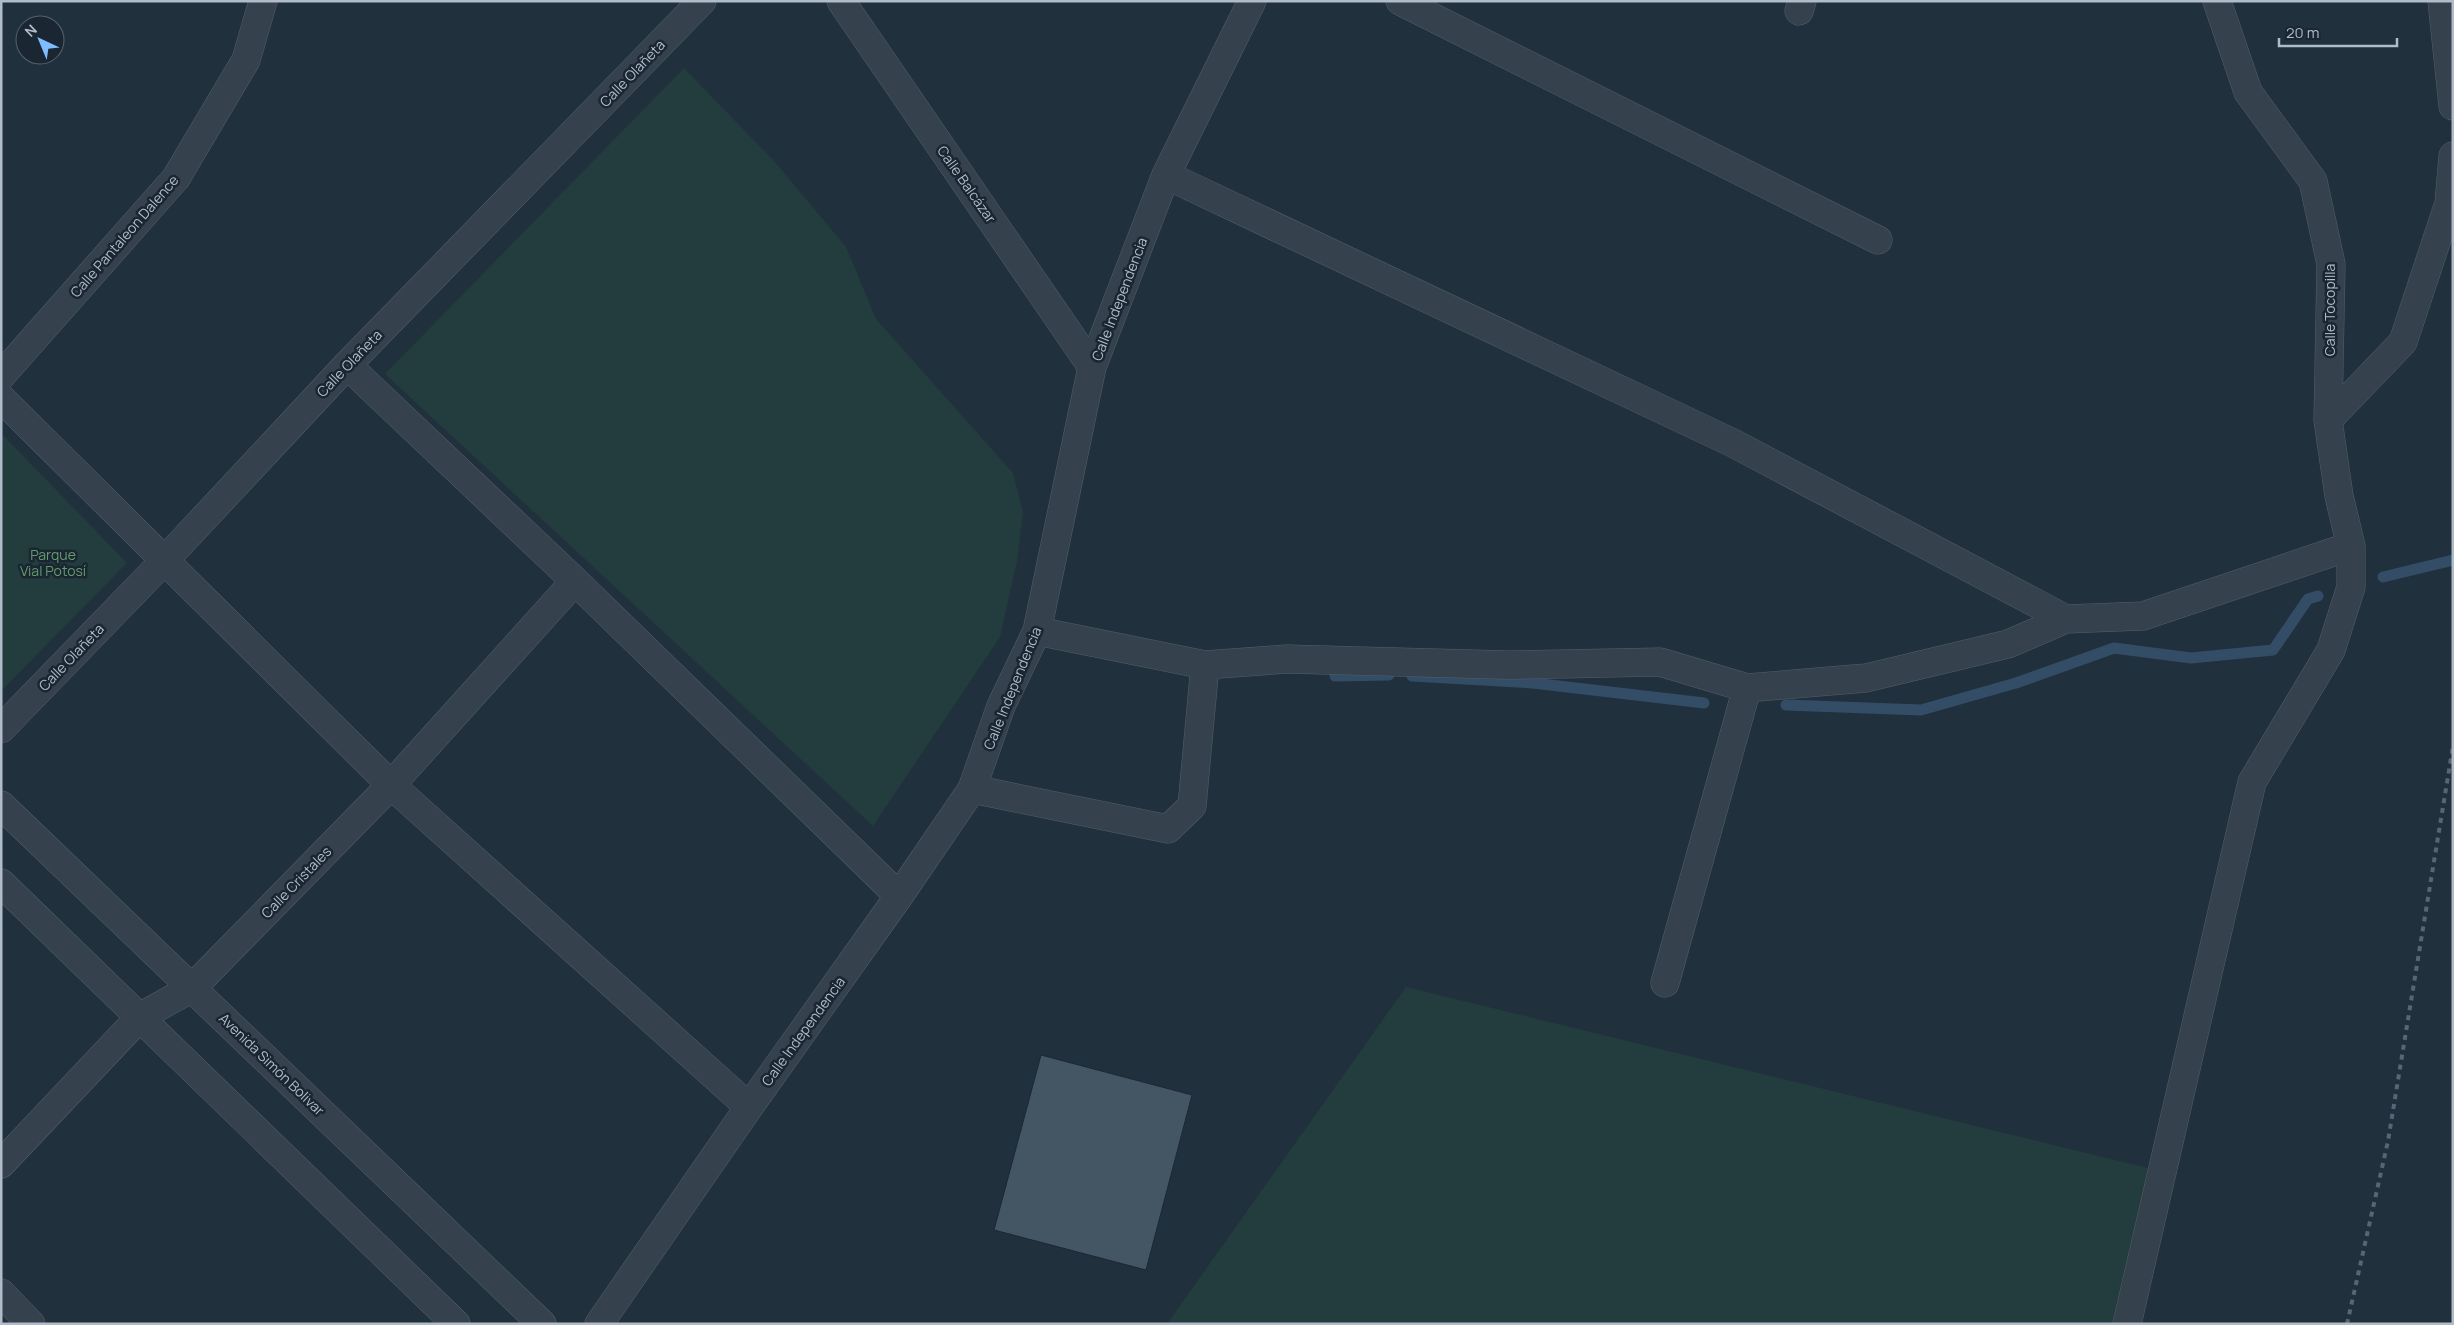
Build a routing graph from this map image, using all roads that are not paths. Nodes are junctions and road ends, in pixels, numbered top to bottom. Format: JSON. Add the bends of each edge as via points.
{"nodes":[{"id":1,"x":263,"y":1,"type":"edge"},
{"id":2,"x":702,"y":1,"type":"edge"},
{"id":3,"x":840,"y":1,"type":"edge"},
{"id":4,"x":1252,"y":1,"type":"edge"},
{"id":5,"x":1400,"y":1,"type":"edge"},
{"id":6,"x":2217,"y":1,"type":"edge"},
{"id":7,"x":2442,"y":1,"type":"edge"},
{"id":8,"x":2453,"y":106,"type":"edge"},
{"id":9,"x":2453,"y":156,"type":"edge"},
{"id":10,"x":1166,"y":175,"type":"junction"},
{"id":11,"x":1878,"y":240,"type":"dead end"},
{"id":12,"x":347,"y":365,"type":"junction"},
{"id":13,"x":1092,"y":367,"type":"junction"},
{"id":14,"x":1,"y":376,"type":"edge"},
{"id":15,"x":1,"y":398,"type":"edge"},
{"id":16,"x":2328,"y":420,"type":"junction"},
{"id":17,"x":2352,"y":546,"type":"junction"},
{"id":18,"x":165,"y":560,"type":"junction"},
{"id":19,"x":575,"y":582,"type":"junction"},
{"id":20,"x":2066,"y":619,"type":"junction"},
{"id":21,"x":1037,"y":632,"type":"junction"},
{"id":22,"x":1205,"y":665,"type":"junction"},
{"id":23,"x":1747,"y":688,"type":"junction"},
{"id":24,"x":1,"y":730,"type":"edge"},
{"id":25,"x":391,"y":785,"type":"junction"},
{"id":26,"x":972,"y":789,"type":"junction"},
{"id":27,"x":1,"y":805,"type":"edge"},
{"id":28,"x":1,"y":884,"type":"edge"},
{"id":29,"x":899,"y":896,"type":"junction"},
{"id":30,"x":1664,"y":984,"type":"dead end"},
{"id":31,"x":192,"y":988,"type":"junction"},
{"id":32,"x":140,"y":1017,"type":"junction"},
{"id":33,"x":749,"y":1107,"type":"junction"},
{"id":34,"x":1,"y":1164,"type":"edge"},
{"id":35,"x":1,"y":1293,"type":"edge"},
{"id":36,"x":31,"y":1324,"type":"edge"},
{"id":37,"x":456,"y":1324,"type":"edge"},
{"id":38,"x":542,"y":1324,"type":"edge"},
{"id":39,"x":599,"y":1324,"type":"edge"},
{"id":40,"x":2127,"y":1324,"type":"edge"}],
"edges":[{"from":1,"to":14,"type":"street","name":"Calle Pantaleon Dalence","via":[[246,60],[176,178]]},
{"from":2,"to":12,"type":"street","name":"Calle Olañeta"},
{"from":3,"to":13,"type":"street","name":"Calle Balcázar"},
{"from":4,"to":10,"type":"street","name":"Calle Independencia"},
{"from":5,"to":11,"type":"street"},
{"from":6,"to":16,"type":"street","name":"Calle Tocopilla","via":[[2248,92],[2313,181],[2331,264]]},
{"from":7,"to":8,"type":"street"},
{"from":9,"to":16,"type":"street","via":[[2449,203],[2403,342]]},
{"from":10,"to":13,"type":"street","name":"Calle Independencia"},
{"from":10,"to":20,"type":"street","via":[[1733,443]]},
{"from":12,"to":18,"type":"street","name":"Calle Olañeta"},
{"from":12,"to":19,"type":"street"},
{"from":13,"to":21,"type":"street","name":"Calle Independencia"},
{"from":15,"to":18,"type":"street"},
{"from":16,"to":17,"type":"street","name":"Calle Tocopilla","via":[[2339,496]]},
{"from":17,"to":20,"type":"street","via":[[2143,616]]},
{"from":17,"to":40,"type":"street","name":"Calle Tocopilla","via":[[2351,587],[2331,650],[2252,782]]},
{"from":18,"to":24,"type":"street","name":"Calle Olañeta"},
{"from":18,"to":25,"type":"street"},
{"from":19,"to":25,"type":"street","name":"Calle Cristales"},
{"from":19,"to":29,"type":"street"},
{"from":20,"to":23,"type":"street","via":[[2008,644],[1866,678]]},
{"from":21,"to":22,"type":"street"},
{"from":21,"to":26,"type":"street","name":"Calle Independencia","via":[[1001,706]]},
{"from":22,"to":23,"type":"street","via":[[1287,659],[1509,665],[1660,662]]},
{"from":22,"to":26,"type":"street","via":[[1192,806],[1168,829]]},
{"from":23,"to":30,"type":"street"},
{"from":25,"to":31,"type":"street","name":"Calle Cristales"},
{"from":25,"to":33,"type":"street"},
{"from":26,"to":29,"type":"street","name":"Calle Independencia"},
{"from":27,"to":31,"type":"street","name":"Avenida Simón Bolivar"},
{"from":28,"to":32,"type":"street"},
{"from":29,"to":33,"type":"street","name":"Calle Independencia"},
{"from":31,"to":32,"type":"street","name":"Calle Cristales"},
{"from":31,"to":38,"type":"street","name":"Avenida Simón Bolivar"},
{"from":32,"to":34,"type":"street","name":"Calle Cristales"},
{"from":32,"to":37,"type":"street"},
{"from":33,"to":39,"type":"street","name":"Calle Independencia"},
{"from":35,"to":36,"type":"street"}]}
